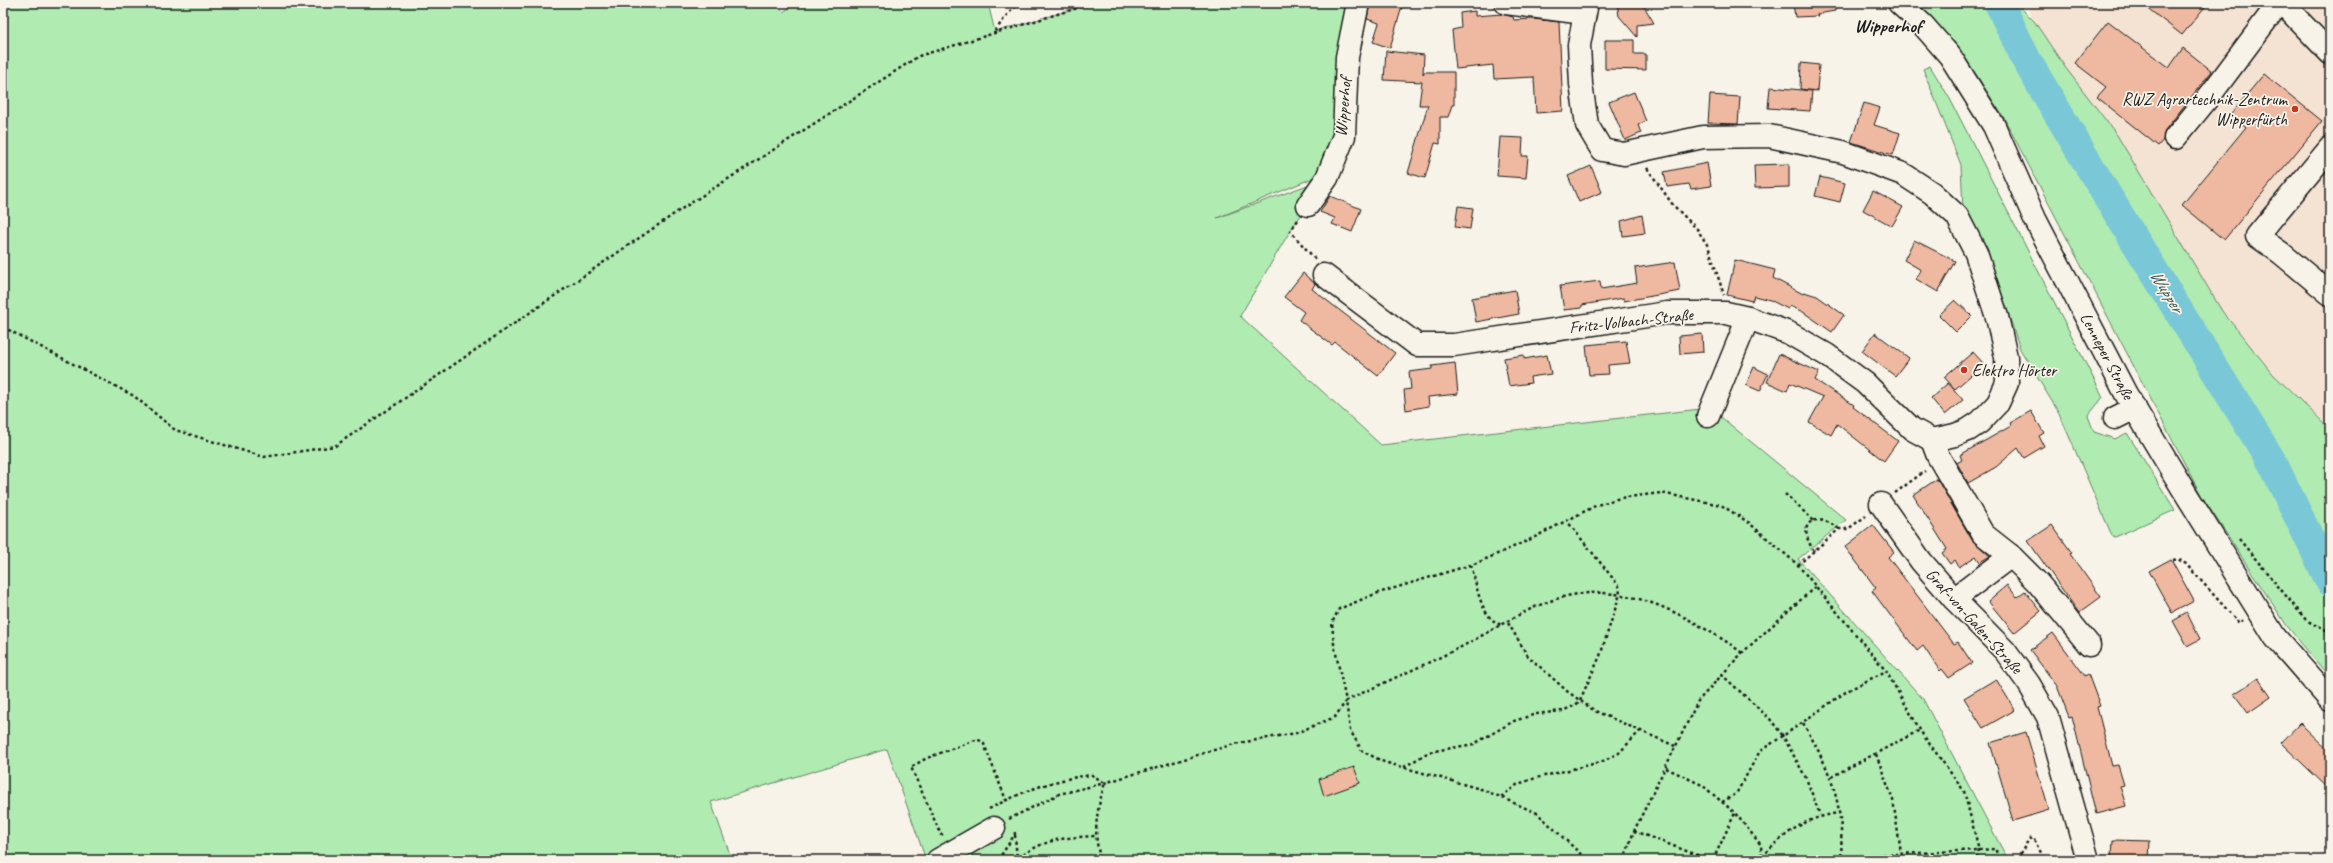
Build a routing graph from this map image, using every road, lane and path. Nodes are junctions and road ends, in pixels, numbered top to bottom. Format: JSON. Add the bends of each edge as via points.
{"nodes":[{"id":1,"x":1021,"y":3,"type":"edge"},
{"id":2,"x":1094,"y":3,"type":"edge"},
{"id":3,"x":1358,"y":3,"type":"edge"},
{"id":4,"x":1506,"y":3,"type":"edge"},
{"id":5,"x":1899,"y":3,"type":"edge"},
{"id":6,"x":2279,"y":3,"type":"edge"},
{"id":7,"x":2282,"y":3,"type":"edge"},
{"id":8,"x":1586,"y":8,"type":"edge"},
{"id":9,"x":995,"y":32,"type":"junction"},
{"id":10,"x":2330,"y":53,"type":"edge"},
{"id":11,"x":2174,"y":138,"type":"dead end"},
{"id":12,"x":2330,"y":148,"type":"edge"},
{"id":13,"x":1638,"y":152,"type":"junction"},
{"id":14,"x":1308,"y":205,"type":"joint"},
{"id":15,"x":1324,"y":275,"type":"joint"},
{"id":16,"x":2330,"y":294,"type":"edge"},
{"id":17,"x":1726,"y":313,"type":"junction"},
{"id":18,"x":1748,"y":318,"type":"junction"},
{"id":19,"x":3,"y":327,"type":"edge"},
{"id":20,"x":2135,"y":408,"type":"junction"},
{"id":21,"x":1708,"y":416,"type":"dead end"},
{"id":22,"x":2115,"y":418,"type":"dead end"},
{"id":23,"x":1932,"y":440,"type":"junction"},
{"id":24,"x":1940,"y":461,"type":"junction"},
{"id":25,"x":1785,"y":494,"type":"dead end"},
{"id":26,"x":1881,"y":504,"type":"joint"},
{"id":27,"x":1566,"y":521,"type":"junction"},
{"id":28,"x":1814,"y":521,"type":"junction"},
{"id":29,"x":1839,"y":529,"type":"junction"},
{"id":30,"x":1848,"y":529,"type":"dead end"},
{"id":31,"x":2237,"y":537,"type":"dead end"},
{"id":32,"x":1814,"y":550,"type":"junction"},
{"id":33,"x":2011,"y":556,"type":"junction"},
{"id":34,"x":2173,"y":560,"type":"dead end"},
{"id":35,"x":1471,"y":565,"type":"junction"},
{"id":36,"x":1798,"y":565,"type":"junction"},
{"id":37,"x":1816,"y":586,"type":"junction"},
{"id":38,"x":1620,"y":594,"type":"junction"},
{"id":39,"x":1954,"y":599,"type":"junction"},
{"id":40,"x":2247,"y":618,"type":"dead end"},
{"id":41,"x":1508,"y":623,"type":"junction"},
{"id":42,"x":1503,"y":625,"type":"junction"},
{"id":43,"x":2330,"y":633,"type":"edge"},
{"id":44,"x":2089,"y":645,"type":"dead end"},
{"id":45,"x":1742,"y":653,"type":"junction"},
{"id":46,"x":1886,"y":671,"type":"junction"},
{"id":47,"x":1721,"y":674,"type":"junction"},
{"id":48,"x":1580,"y":700,"type":"junction"},
{"id":49,"x":2330,"y":700,"type":"edge"},
{"id":50,"x":1346,"y":701,"type":"junction"},
{"id":51,"x":1803,"y":722,"type":"junction"},
{"id":52,"x":1920,"y":730,"type":"junction"},
{"id":53,"x":1640,"y":731,"type":"junction"},
{"id":54,"x":1783,"y":736,"type":"junction"},
{"id":55,"x":1675,"y":746,"type":"junction"},
{"id":56,"x":1876,"y":754,"type":"junction"},
{"id":57,"x":1403,"y":767,"type":"junction"},
{"id":58,"x":1666,"y":768,"type":"junction"},
{"id":59,"x":1831,"y":777,"type":"junction"},
{"id":60,"x":1105,"y":783,"type":"junction"},
{"id":61,"x":1500,"y":797,"type":"junction"},
{"id":62,"x":1006,"y":800,"type":"junction"},
{"id":63,"x":1722,"y":802,"type":"junction"},
{"id":64,"x":1735,"y":813,"type":"junction"},
{"id":65,"x":1839,"y":813,"type":"junction"},
{"id":66,"x":1820,"y":815,"type":"junction"},
{"id":67,"x":990,"y":819,"type":"junction"},
{"id":68,"x":947,"y":831,"type":"dead end"},
{"id":69,"x":1634,"y":831,"type":"junction"},
{"id":70,"x":1015,"y":834,"type":"dead end"},
{"id":71,"x":1096,"y":836,"type":"junction"},
{"id":72,"x":1978,"y":851,"type":"junction"},
{"id":73,"x":1901,"y":853,"type":"junction"},
{"id":74,"x":1841,"y":858,"type":"edge"},
{"id":75,"x":1018,"y":859,"type":"edge"},
{"id":76,"x":1762,"y":859,"type":"edge"},
{"id":77,"x":938,"y":860,"type":"edge"},
{"id":78,"x":1101,"y":860,"type":"edge"},
{"id":79,"x":1587,"y":860,"type":"edge"},
{"id":80,"x":1624,"y":860,"type":"edge"},
{"id":81,"x":1712,"y":860,"type":"edge"},
{"id":82,"x":1978,"y":860,"type":"edge"},
{"id":83,"x":1997,"y":860,"type":"edge"},
{"id":84,"x":2018,"y":860,"type":"edge"},
{"id":85,"x":2045,"y":860,"type":"edge"},
{"id":86,"x":2088,"y":860,"type":"edge"}],
"edges":[{"from":1,"to":9,"type":"path","via":[[1010,11]]},
{"from":2,"to":9,"type":"path"},
{"from":3,"to":14,"type":"street","name":"Wipperhof","via":[[1347,57],[1344,136],[1327,178]]},
{"from":4,"to":8,"type":"street"},
{"from":5,"to":20,"type":"street","name":"Lenneper Straße","via":[[1923,25],[1950,56],[1994,126],[2035,219]]},
{"from":6,"to":11,"type":"street","via":[[2211,94]]},
{"from":7,"to":10,"type":"street"},
{"from":8,"to":13,"type":"street","via":[[1580,45],[1581,84],[1588,125],[1602,150],[1624,154]]},
{"from":9,"to":19,"type":"path","via":[[919,56],[682,208],[335,446],[264,457],[175,430],[134,396]]},
{"from":12,"to":16,"type":"street","via":[[2257,236]]},
{"from":13,"to":17,"type":"path","via":[[1652,177],[1673,205],[1697,229],[1708,246],[1724,295]]},
{"from":13,"to":23,"type":"street","via":[[1703,136],[1770,136],[1843,152],[1903,174],[1932,193],[1957,216],[1976,253],[1997,317],[2006,356],[2007,383],[1998,403],[1980,422],[1955,435]]},
{"from":14,"to":15,"type":"path","via":[[1290,231],[1319,264]]},
{"from":15,"to":17,"type":"street","name":"Fritz-Volbach-Straße","via":[[1417,345],[1454,345],[1667,313]]},
{"from":17,"to":18,"type":"street","name":"Fritz-Volbach-Straße"},
{"from":18,"to":21,"type":"street"},
{"from":18,"to":23,"type":"street","name":"Fritz-Volbach-Straße","via":[[1789,333],[1827,355],[1865,383],[1912,429]]},
{"from":20,"to":22,"type":"street"},
{"from":20,"to":49,"type":"street","name":"Lenneper Straße","via":[[2275,637]]},
{"from":23,"to":24,"type":"street"},
{"from":24,"to":26,"type":"path"},
{"from":24,"to":33,"type":"street","via":[[1983,534]]},
{"from":25,"to":28,"type":"path"},
{"from":26,"to":39,"type":"street","name":"Graf-von-Galen-Straße","via":[[1921,561]]},
{"from":27,"to":35,"type":"path"},
{"from":27,"to":36,"type":"path","via":[[1597,505],[1620,498],[1661,494],[1721,505],[1748,522]]},
{"from":27,"to":38,"type":"path","via":[[1619,586]]},
{"from":28,"to":29,"type":"path","via":[[1828,520]]},
{"from":28,"to":32,"type":"path","via":[[1806,528],[1806,534]]},
{"from":29,"to":30,"type":"path"},
{"from":29,"to":32,"type":"path"},
{"from":31,"to":43,"type":"path","via":[[2306,620]]},
{"from":32,"to":36,"type":"path"},
{"from":33,"to":39,"type":"street"},
{"from":33,"to":44,"type":"street","via":[[2038,583]]},
{"from":34,"to":40,"type":"path","via":[[2178,559],[2186,564],[2239,622]]},
{"from":35,"to":42,"type":"path","via":[[1481,602],[1494,623]]},
{"from":35,"to":50,"type":"path","via":[[1375,594],[1339,609],[1332,623]]},
{"from":36,"to":37,"type":"path"},
{"from":37,"to":45,"type":"path"},
{"from":37,"to":46,"type":"path"},
{"from":38,"to":41,"type":"path","via":[[1592,592],[1566,596]]},
{"from":38,"to":45,"type":"path","via":[[1648,600],[1677,612],[1730,643]]},
{"from":38,"to":48,"type":"path","via":[[1600,656]]},
{"from":39,"to":86,"type":"street","name":"Graf-von-Galen-Straße","via":[[2005,651],[2029,684],[2048,717]]},
{"from":41,"to":42,"type":"path"},
{"from":41,"to":48,"type":"path","via":[[1528,656]]},
{"from":42,"to":50,"type":"path"},
{"from":45,"to":47,"type":"path"},
{"from":46,"to":51,"type":"path","via":[[1847,691]]},
{"from":46,"to":52,"type":"path"},
{"from":47,"to":54,"type":"path","via":[[1770,718]]},
{"from":47,"to":55,"type":"path","via":[[1698,701]]},
{"from":48,"to":53,"type":"path","via":[[1595,711]]},
{"from":48,"to":57,"type":"path","via":[[1576,705],[1562,711],[1536,714],[1514,721],[1474,744],[1429,752]]},
{"from":50,"to":57,"type":"path","via":[[1350,730],[1362,751],[1384,762]]},
{"from":50,"to":60,"type":"path","via":[[1335,717],[1296,733],[1234,744]]},
{"from":51,"to":54,"type":"path"},
{"from":51,"to":59,"type":"path","via":[[1824,758]]},
{"from":52,"to":56,"type":"path"},
{"from":52,"to":72,"type":"path","via":[[1964,791]]},
{"from":53,"to":55,"type":"path"},
{"from":53,"to":61,"type":"path","via":[[1619,753],[1601,762],[1518,784]]},
{"from":54,"to":63,"type":"path","via":[[1760,751],[1736,794]]},
{"from":54,"to":66,"type":"path","via":[[1806,778]]},
{"from":55,"to":58,"type":"path"},
{"from":56,"to":59,"type":"path"},
{"from":56,"to":73,"type":"path","via":[[1893,800]]},
{"from":57,"to":61,"type":"path"},
{"from":58,"to":63,"type":"path","via":[[1702,785]]},
{"from":58,"to":69,"type":"path"},
{"from":59,"to":65,"type":"path"},
{"from":60,"to":62,"type":"path","via":[[1092,775],[1074,777],[1044,784]]},
{"from":60,"to":67,"type":"path","via":[[1059,794]]},
{"from":60,"to":71,"type":"path","via":[[1096,815]]},
{"from":61,"to":79,"type":"path","via":[[1537,813]]},
{"from":62,"to":67,"type":"path"},
{"from":62,"to":68,"type":"path","via":[[984,744],[978,739],[927,758],[911,767],[941,835]]},
{"from":63,"to":64,"type":"path"},
{"from":64,"to":76,"type":"path","via":[[1761,845]]},
{"from":64,"to":81,"type":"path"},
{"from":65,"to":66,"type":"path"},
{"from":65,"to":74,"type":"path"},
{"from":66,"to":76,"type":"path","via":[[1787,832]]},
{"from":67,"to":77,"type":"street"},
{"from":69,"to":80,"type":"path"},
{"from":69,"to":81,"type":"path"},
{"from":70,"to":75,"type":"path"},
{"from":71,"to":75,"type":"path","via":[[1056,839],[1037,845]]},
{"from":71,"to":78,"type":"path"},
{"from":72,"to":73,"type":"path"},
{"from":72,"to":82,"type":"path"},
{"from":72,"to":83,"type":"path","via":[[1996,849]]},
{"from":73,"to":74,"type":"path"},
{"from":84,"to":85,"type":"path","via":[[2029,838],[2033,838]]}]}
